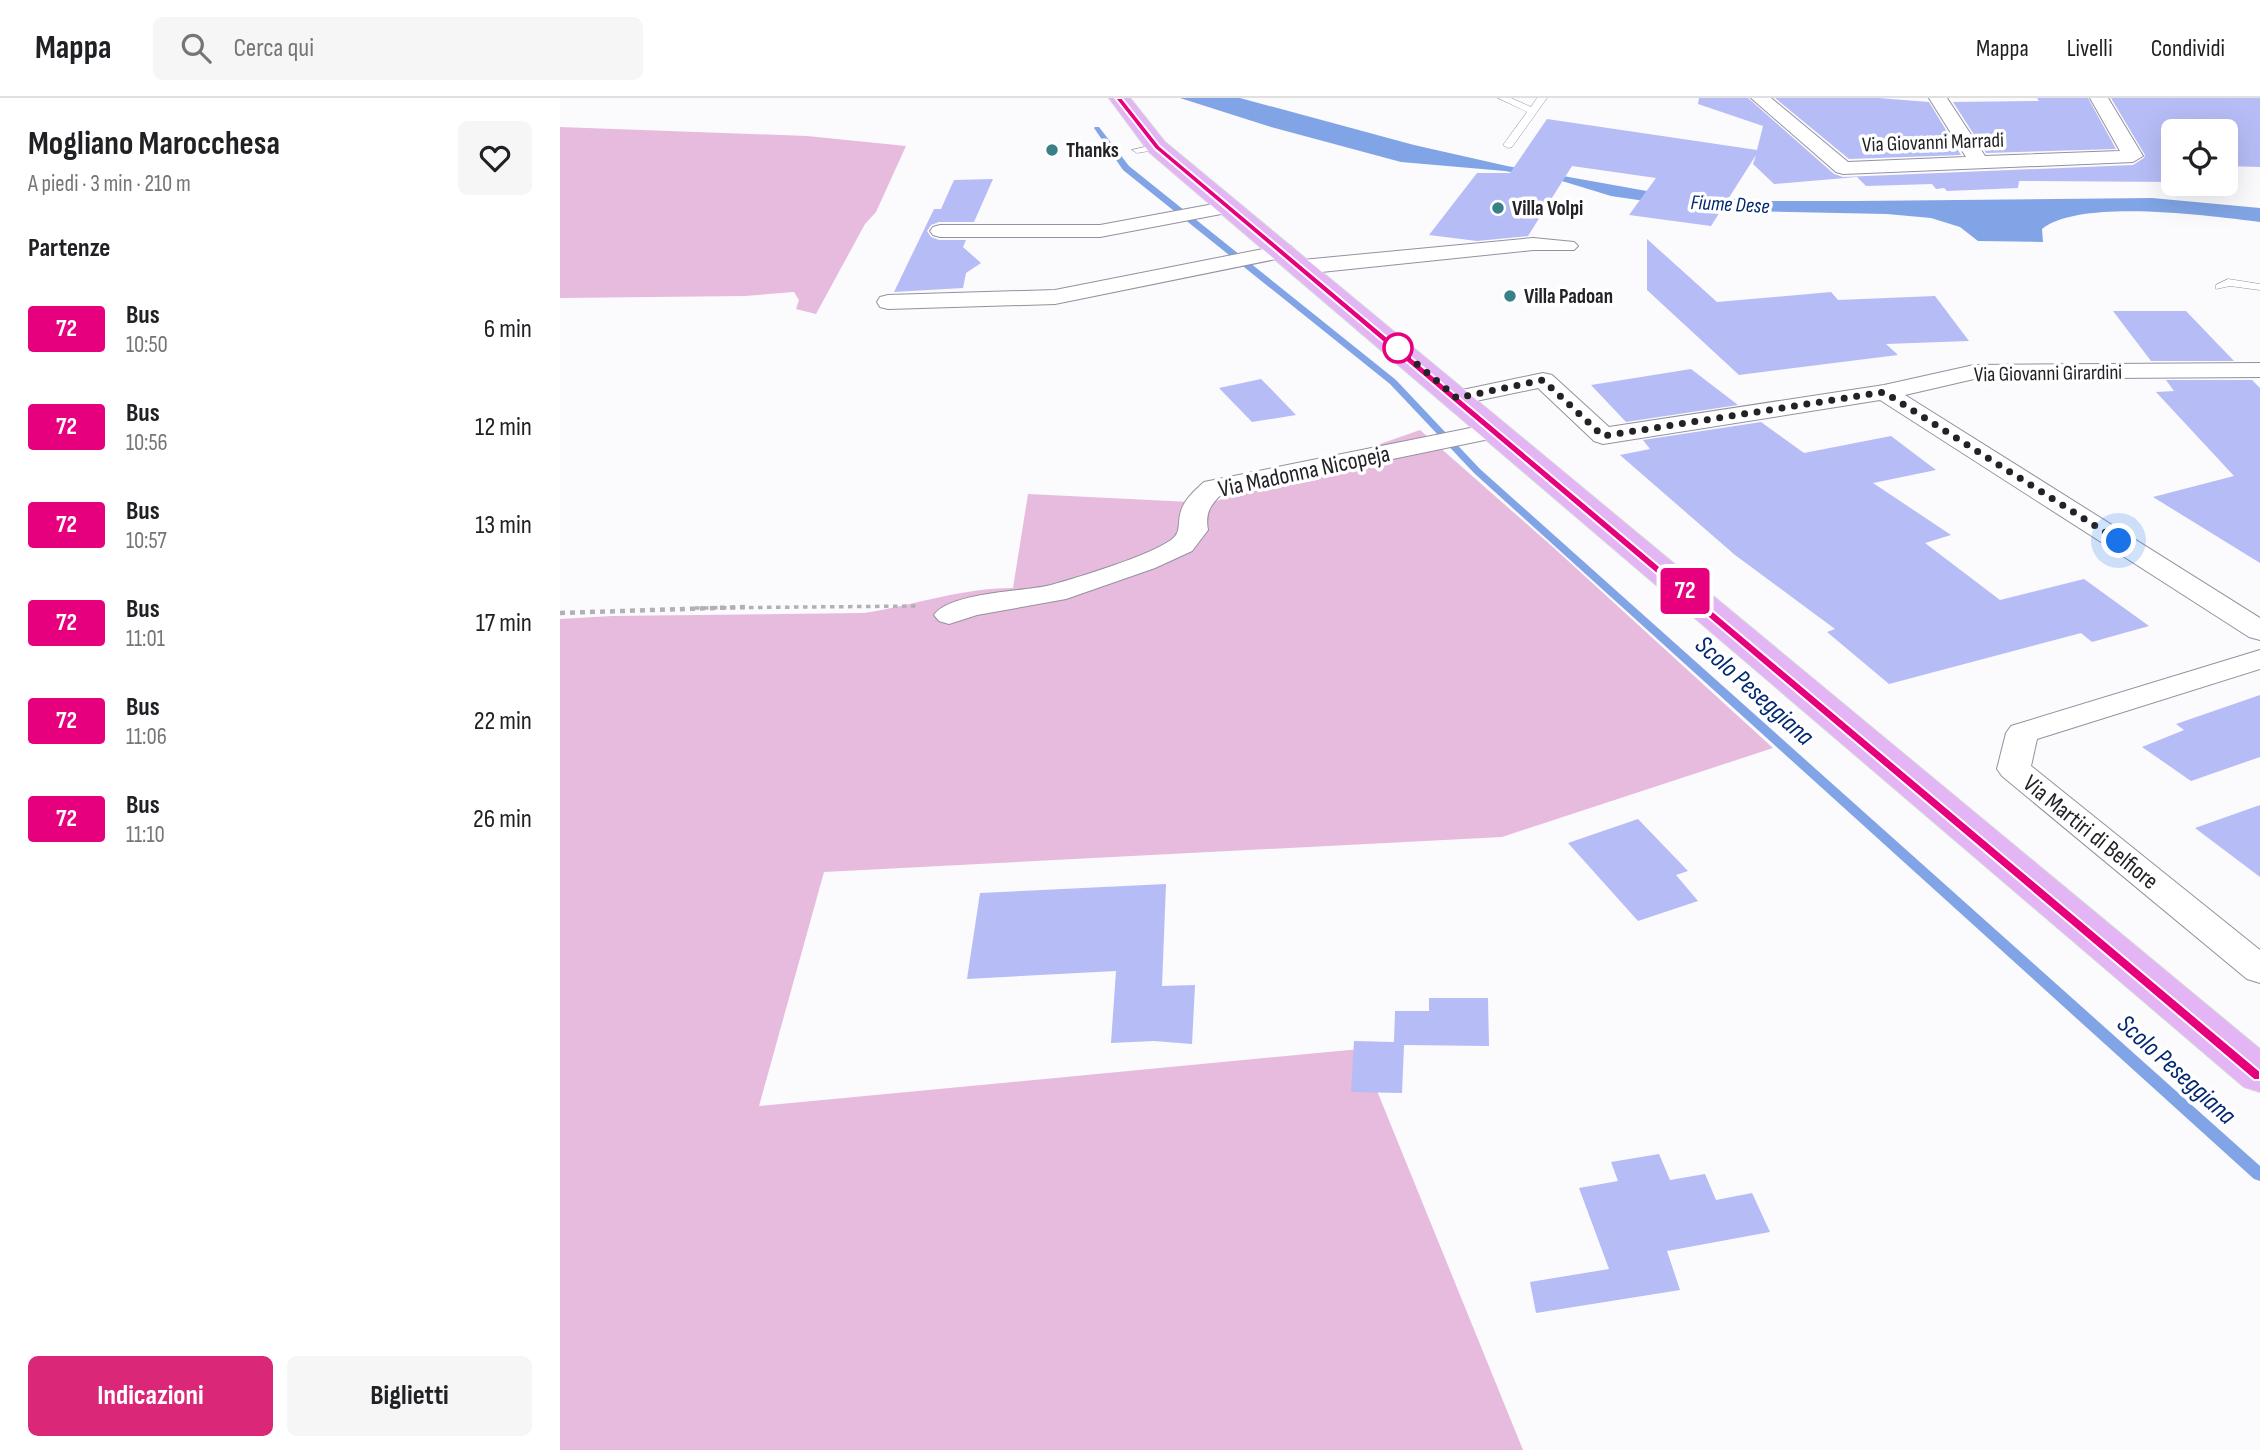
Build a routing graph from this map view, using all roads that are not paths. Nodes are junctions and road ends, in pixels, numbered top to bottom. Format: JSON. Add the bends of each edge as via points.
{"nodes":[{"id":1,"x":1119,"y":98,"type":"edge"},
{"id":2,"x":1503,"y":98,"type":"edge"},
{"id":3,"x":1542,"y":98,"type":"edge"},
{"id":4,"x":1759,"y":98,"type":"edge"},
{"id":5,"x":1938,"y":98,"type":"edge"},
{"id":6,"x":2099,"y":98,"type":"edge"},
{"id":7,"x":1533,"y":111,"type":"junction"},
{"id":8,"x":1508,"y":145,"type":"dead end"},
{"id":9,"x":1980,"y":164,"type":"junction"},
{"id":10,"x":1230,"y":207,"type":"junction"},
{"id":11,"x":940,"y":231,"type":"dead end"},
{"id":12,"x":1567,"y":246,"type":"dead end"},
{"id":13,"x":1279,"y":258,"type":"junction"},
{"id":14,"x":2220,"y":287,"type":"dead end"},
{"id":15,"x":2260,"y":288,"type":"edge"},
{"id":16,"x":888,"y":302,"type":"dead end"},
{"id":17,"x":2260,"y":370,"type":"edge"},
{"id":18,"x":1884,"y":392,"type":"junction"},
{"id":19,"x":1471,"y":395,"type":"junction"},
{"id":20,"x":1480,"y":434,"type":"junction"},
{"id":21,"x":960,"y":611,"type":"road end"},
{"id":22,"x":2260,"y":631,"type":"edge"},
{"id":23,"x":2260,"y":659,"type":"edge"},
{"id":24,"x":2260,"y":970,"type":"edge"},
{"id":25,"x":2260,"y":1075,"type":"edge"}],
"edges":[{"from":1,"to":10,"type":"main road","via":[[1147,149]]},
{"from":2,"to":7,"type":"lane"},
{"from":3,"to":7,"type":"lane"},
{"from":4,"to":9,"type":"street","name":"Via Giovanni Marradi","via":[[1843,168]]},
{"from":5,"to":9,"type":"street"},
{"from":6,"to":9,"type":"street","name":"Via Giovanni Marradi","via":[[2133,156]]},
{"from":7,"to":8,"type":"lane"},
{"from":10,"to":11,"type":"street","via":[[1100,231]]},
{"from":10,"to":13,"type":"main road"},
{"from":12,"to":13,"type":"street"},
{"from":13,"to":16,"type":"street","via":[[1228,262],[1055,297]]},
{"from":13,"to":19,"type":"main road"},
{"from":14,"to":15,"type":"lane","via":[[2228,282]]},
{"from":17,"to":18,"type":"street","name":"Via Giovanni Girardini","via":[[1974,372]]},
{"from":18,"to":19,"type":"street","name":"Via Giovanni Girardini","via":[[1603,436],[1543,380]]},
{"from":18,"to":22,"type":"street"},
{"from":19,"to":20,"type":"main road"},
{"from":20,"to":21,"type":"street","name":"Via Madonna Nicopeja","via":[[1213,488],[1191,514],[1194,530],[1182,545],[1056,593]]},
{"from":20,"to":25,"type":"main road"},
{"from":23,"to":24,"type":"street","name":"Via Martiri di Belfiore","via":[[2022,733],[2014,769]]}]}
